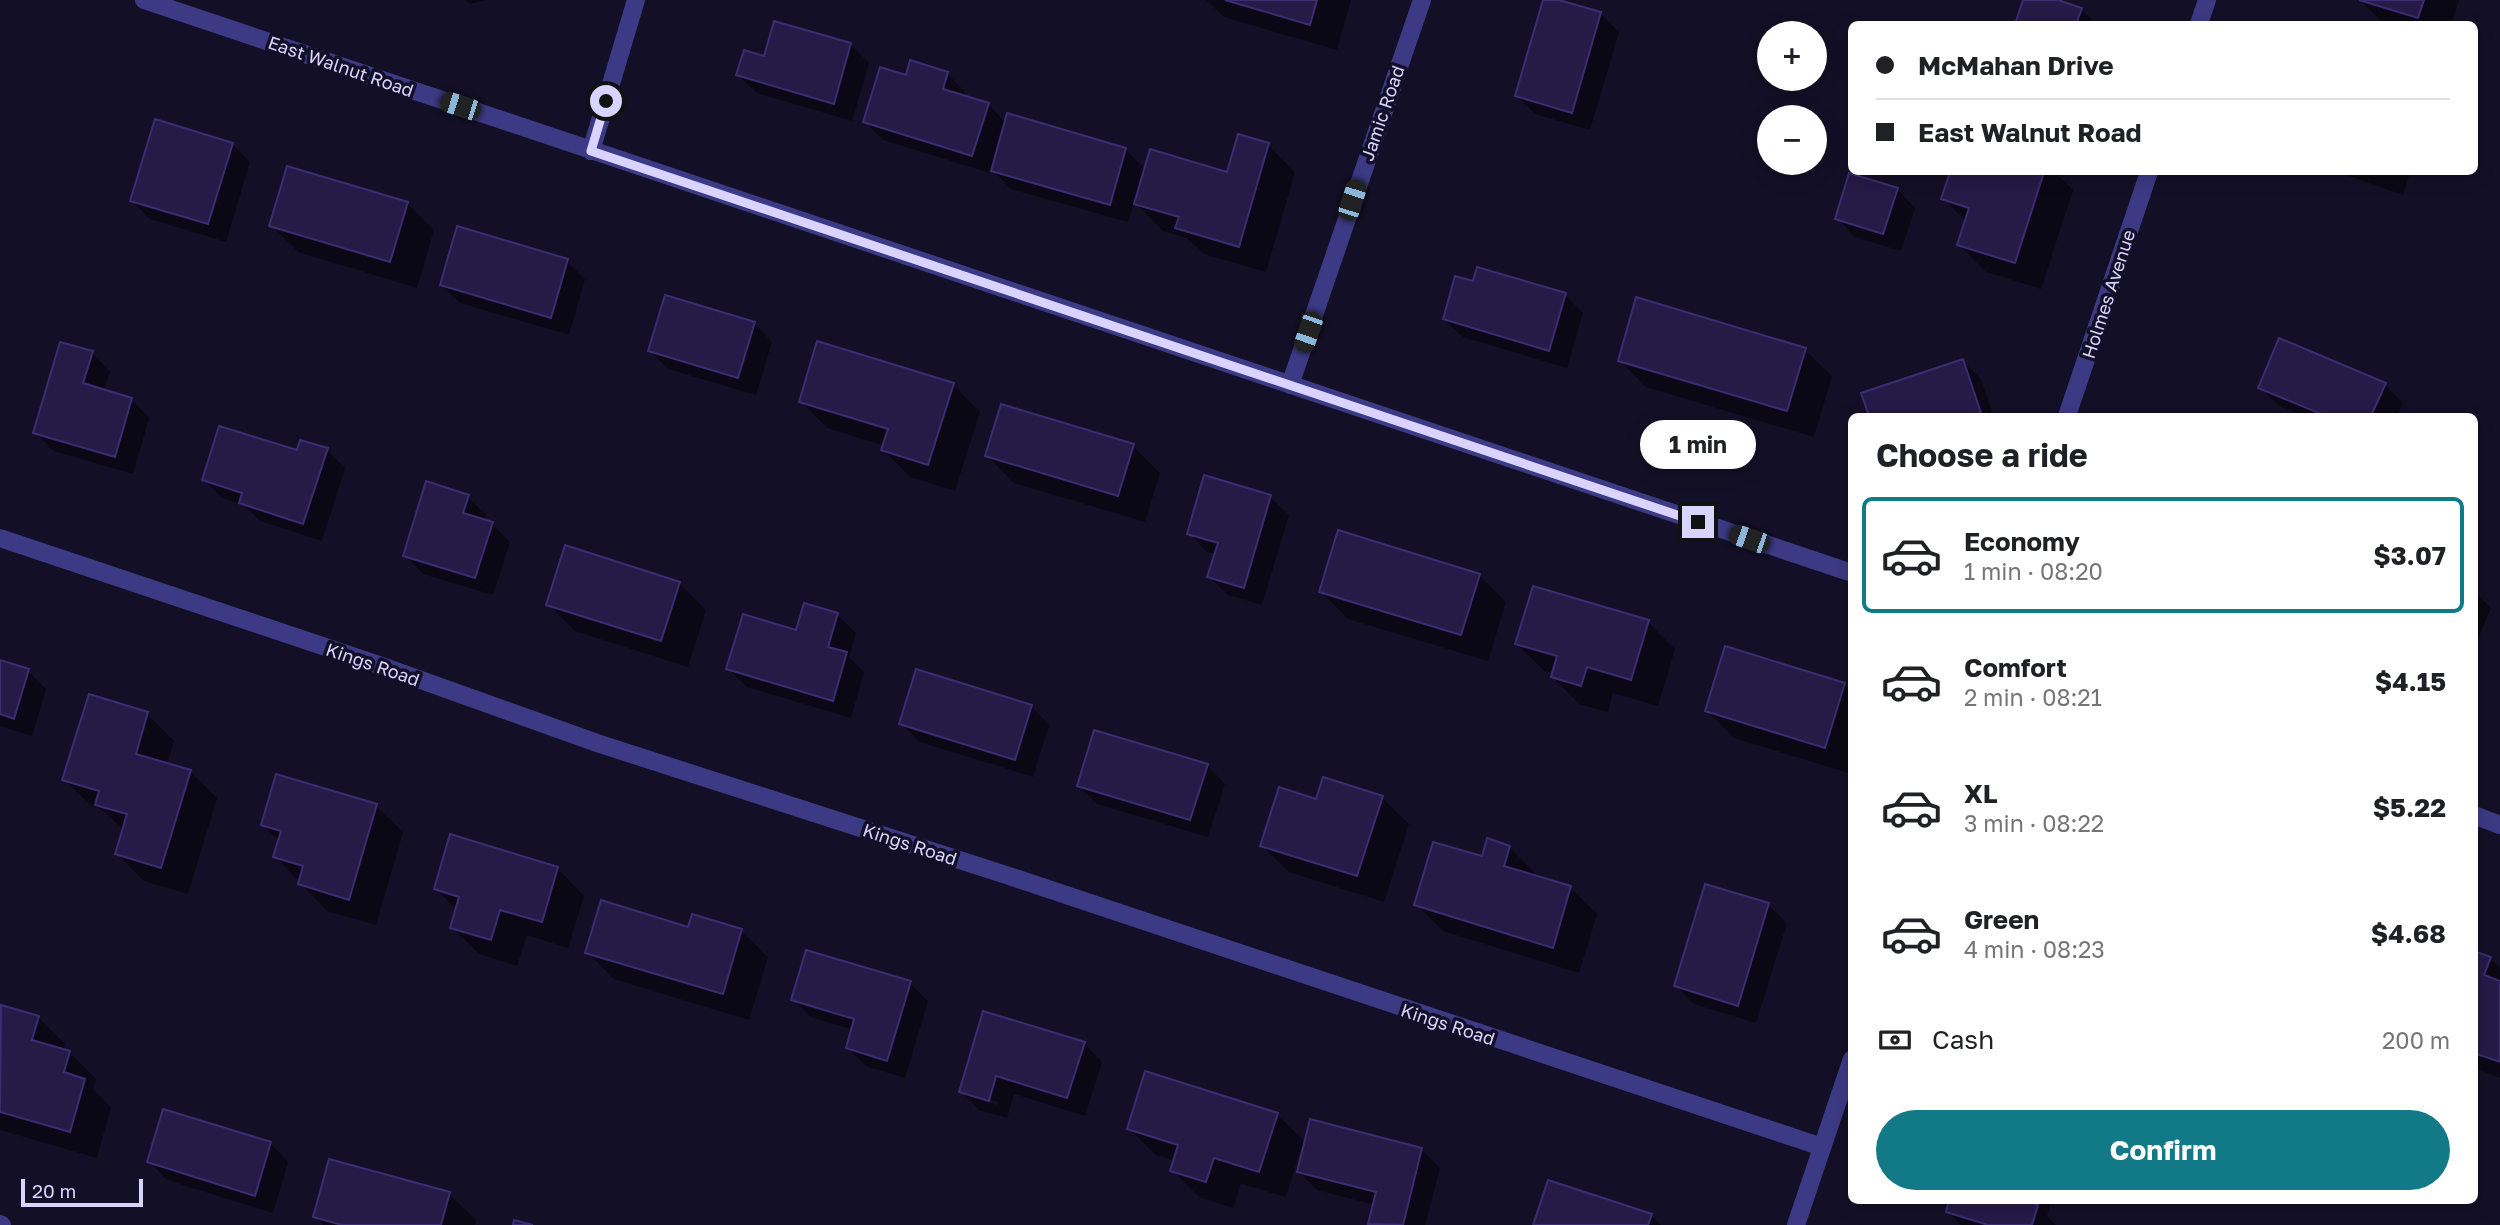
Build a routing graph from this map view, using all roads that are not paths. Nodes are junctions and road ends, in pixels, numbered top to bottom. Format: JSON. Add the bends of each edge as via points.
{"nodes":[{"id":1,"x":145,"y":0,"type":"edge"},
{"id":2,"x":636,"y":0,"type":"edge"},
{"id":3,"x":1422,"y":0,"type":"edge"},
{"id":4,"x":2207,"y":0,"type":"edge"},
{"id":5,"x":2200,"y":21,"type":"edge"},
{"id":6,"x":591,"y":151,"type":"junction"},
{"id":7,"x":2148,"y":175,"type":"edge"},
{"id":8,"x":1290,"y":385,"type":"junction"},
{"id":9,"x":2068,"y":413,"type":"edge"},
{"id":10,"x":0,"y":538,"type":"edge"},
{"id":11,"x":1848,"y":572,"type":"edge"},
{"id":12,"x":2478,"y":817,"type":"edge"},
{"id":13,"x":2500,"y":825,"type":"edge"},
{"id":14,"x":1848,"y":1071,"type":"edge"},
{"id":15,"x":1822,"y":1147,"type":"junction"},
{"id":16,"x":1796,"y":1225,"type":"edge"}],
"edges":[{"from":1,"to":6,"type":"street","name":"East Walnut Road"},
{"from":2,"to":6,"type":"street"},
{"from":3,"to":8,"type":"street","name":"Jamic Road"},
{"from":4,"to":5,"type":"street"},
{"from":6,"to":8,"type":"street","name":"East Walnut Road"},
{"from":7,"to":9,"type":"street","name":"Holmes Avenue"},
{"from":8,"to":11,"type":"street","name":"East Walnut Road"},
{"from":10,"to":15,"type":"street","name":"Kings Road","via":[[597,743]]},
{"from":12,"to":13,"type":"street"},
{"from":14,"to":15,"type":"street"},
{"from":15,"to":16,"type":"street"}]}
